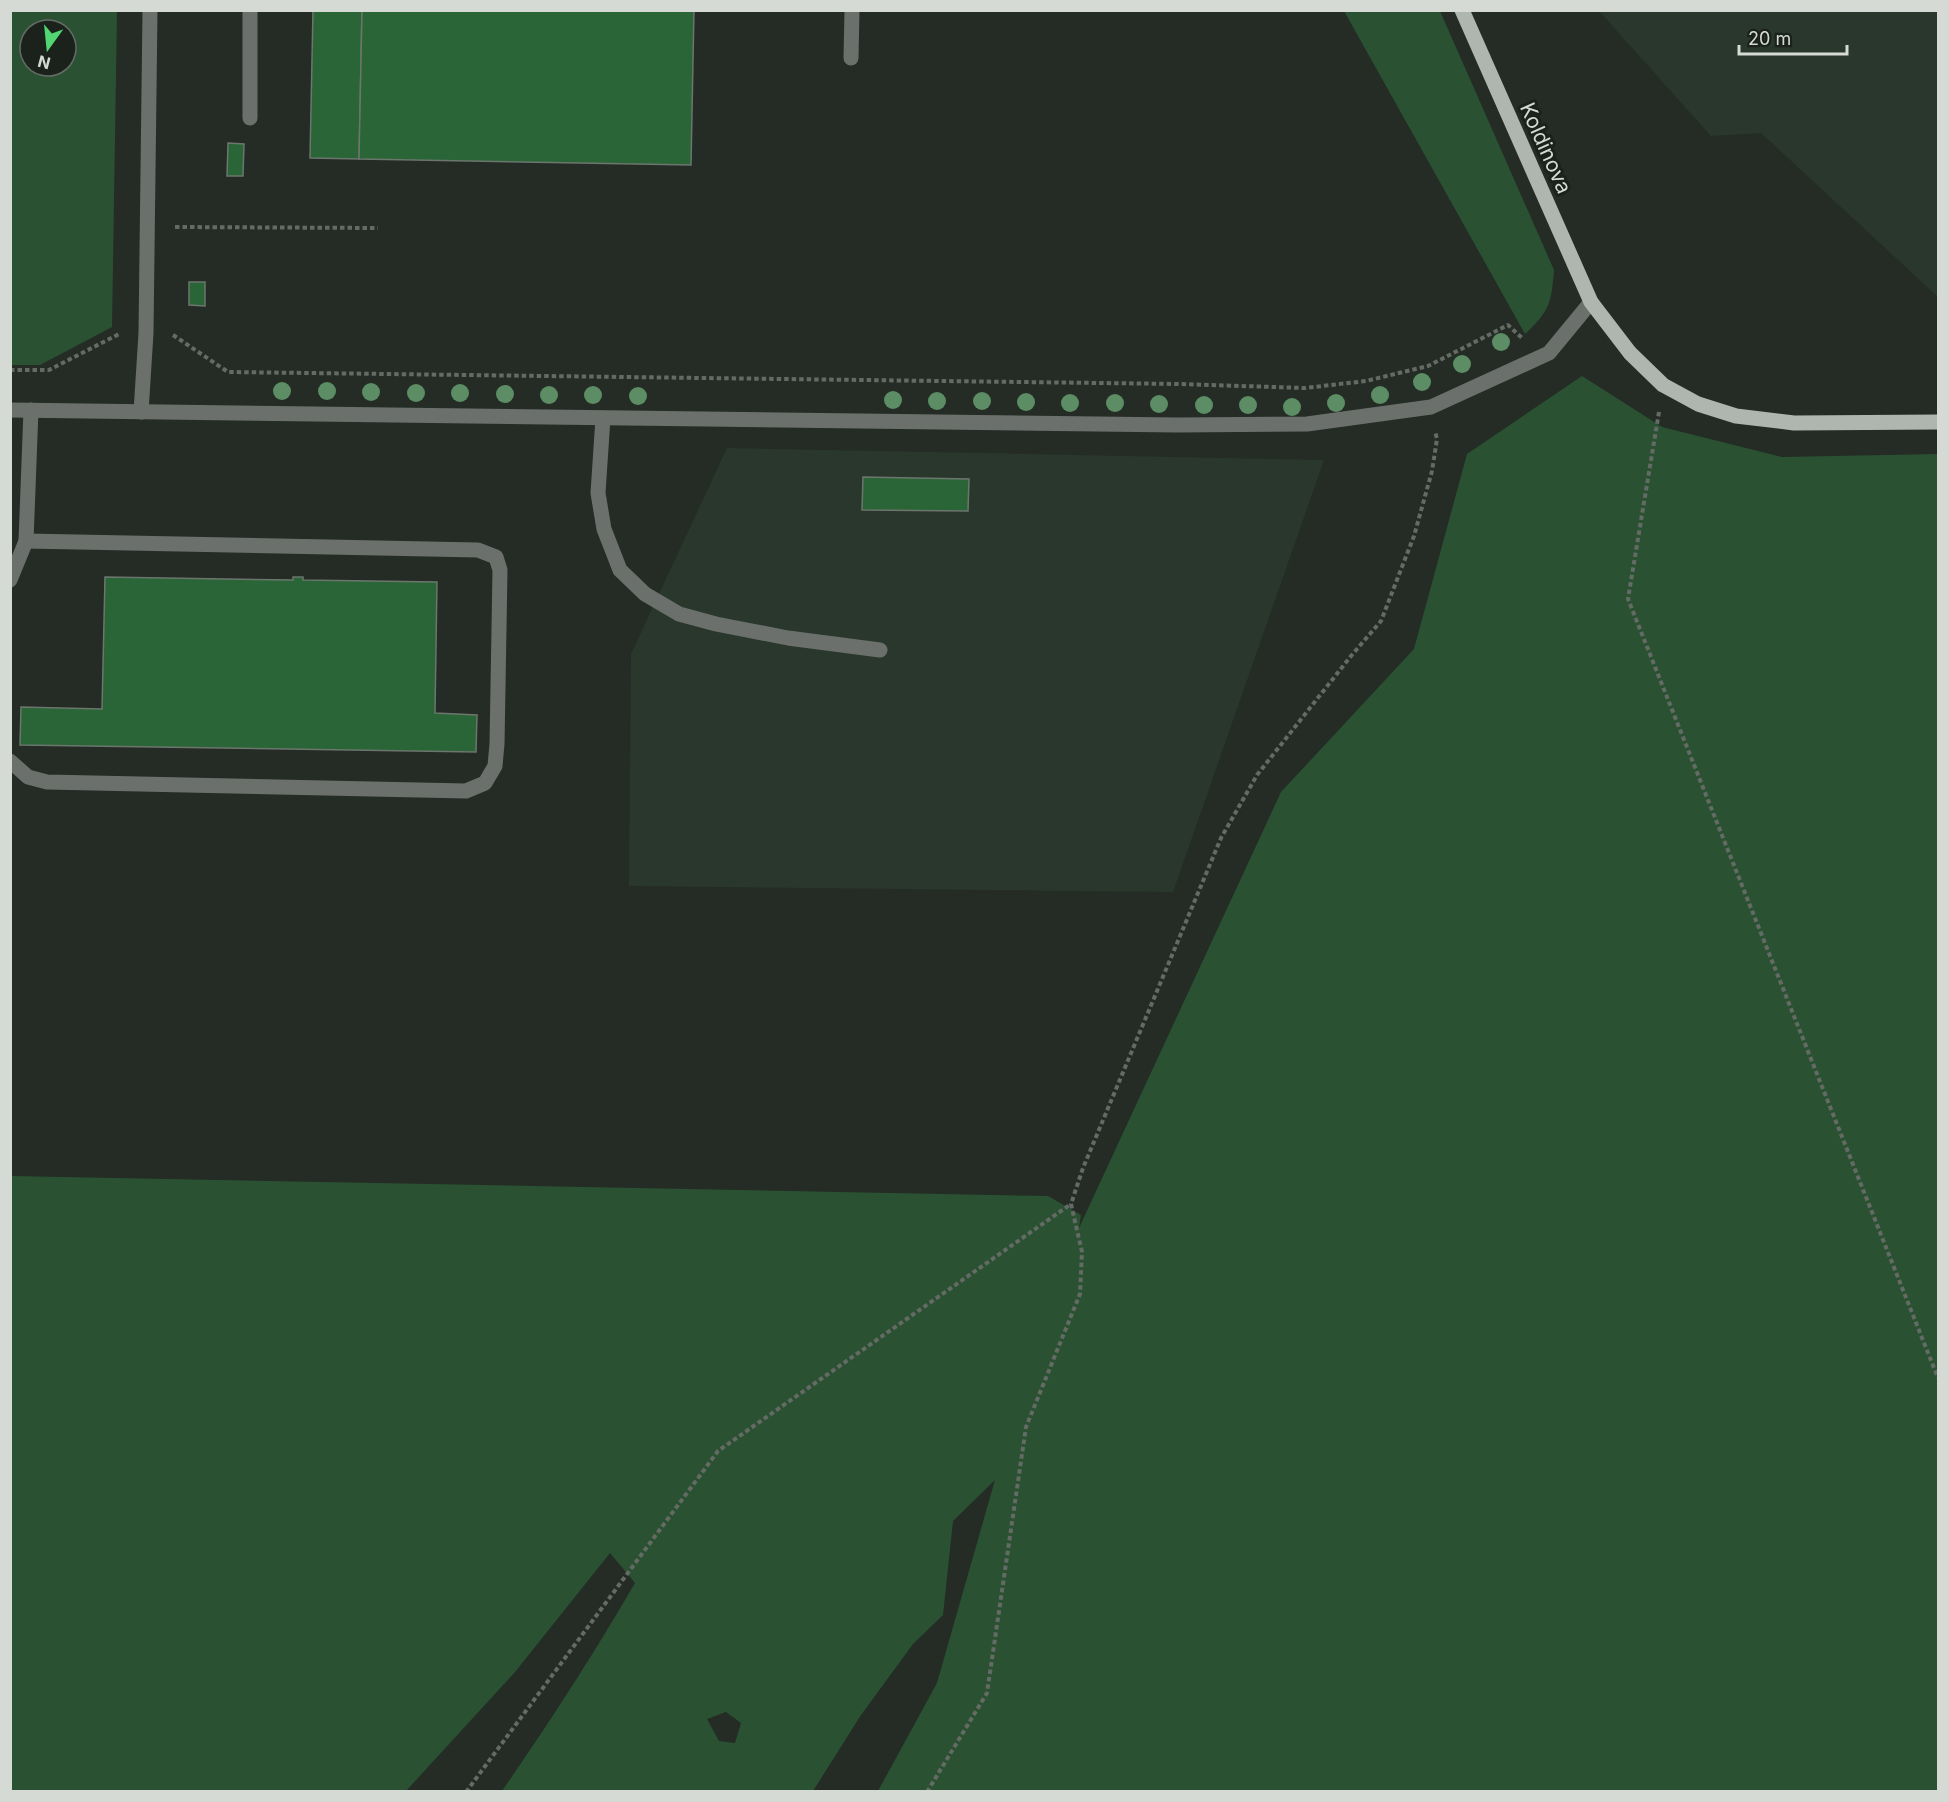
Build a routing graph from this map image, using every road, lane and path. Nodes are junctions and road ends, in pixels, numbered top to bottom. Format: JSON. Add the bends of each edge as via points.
{"nodes":[{"id":1,"x":150,"y":10,"type":"edge"},
{"id":2,"x":250,"y":10,"type":"edge"},
{"id":3,"x":852,"y":10,"type":"edge"},
{"id":4,"x":1462,"y":10,"type":"edge"},
{"id":5,"x":851,"y":58,"type":"dead end"},
{"id":6,"x":250,"y":118,"type":"dead end"},
{"id":7,"x":174,"y":227,"type":"dead end"},
{"id":8,"x":378,"y":228,"type":"dead end"},
{"id":9,"x":1592,"y":302,"type":"junction"},
{"id":10,"x":146,"y":333,"type":"junction"},
{"id":11,"x":1549,"y":353,"type":"junction"},
{"id":12,"x":10,"y":370,"type":"edge"},
{"id":13,"x":1663,"y":384,"type":"junction"},
{"id":14,"x":1431,"y":407,"type":"junction"},
{"id":15,"x":10,"y":410,"type":"edge"},
{"id":16,"x":31,"y":410,"type":"junction"},
{"id":17,"x":141,"y":412,"type":"junction"},
{"id":18,"x":603,"y":418,"type":"junction"},
{"id":19,"x":1938,"y":422,"type":"edge"},
{"id":20,"x":26,"y":542,"type":"junction"},
{"id":21,"x":10,"y":580,"type":"edge"},
{"id":22,"x":880,"y":650,"type":"dead end"},
{"id":23,"x":10,"y":761,"type":"edge"},
{"id":24,"x":1071,"y":1204,"type":"junction"},
{"id":25,"x":1938,"y":1378,"type":"edge"},
{"id":26,"x":466,"y":1791,"type":"edge"},
{"id":27,"x":927,"y":1791,"type":"edge"}],
"edges":[{"from":1,"to":10,"type":"street"},
{"from":2,"to":6,"type":"street"},
{"from":3,"to":5,"type":"street"},
{"from":4,"to":9,"type":"main road","name":"Koldinova"},
{"from":7,"to":8,"type":"path"},
{"from":9,"to":11,"type":"street"},
{"from":9,"to":13,"type":"main road","name":"Koldinova","via":[[1630,353]]},
{"from":10,"to":11,"type":"path","via":[[173,334],[228,372],[1305,388],[1366,381],[1428,366],[1508,325]]},
{"from":10,"to":12,"type":"path","via":[[118,333],[49,370]]},
{"from":10,"to":17,"type":"street"},
{"from":11,"to":14,"type":"street"},
{"from":13,"to":19,"type":"main road","name":"Koldinova","via":[[1698,404],[1736,417],[1794,423]]},
{"from":13,"to":25,"type":"path","via":[[1628,600]]},
{"from":14,"to":18,"type":"street","via":[[1307,424]]},
{"from":14,"to":24,"type":"path","via":[[1437,439],[1432,471],[1414,536],[1381,621],[1257,775],[1221,838]]},
{"from":15,"to":16,"type":"street"},
{"from":16,"to":17,"type":"street"},
{"from":16,"to":20,"type":"street"},
{"from":17,"to":18,"type":"street"},
{"from":18,"to":22,"type":"street","via":[[598,493],[604,529],[621,570],[645,594],[679,614],[716,624]]},
{"from":20,"to":21,"type":"street"},
{"from":20,"to":23,"type":"street","via":[[478,550],[495,557],[500,570],[498,744],[495,766],[485,783],[466,791],[47,782],[28,777]]},
{"from":24,"to":26,"type":"path","via":[[718,1450]]},
{"from":24,"to":27,"type":"path","via":[[1082,1252],[1080,1294],[1026,1427],[987,1693]]}]}
